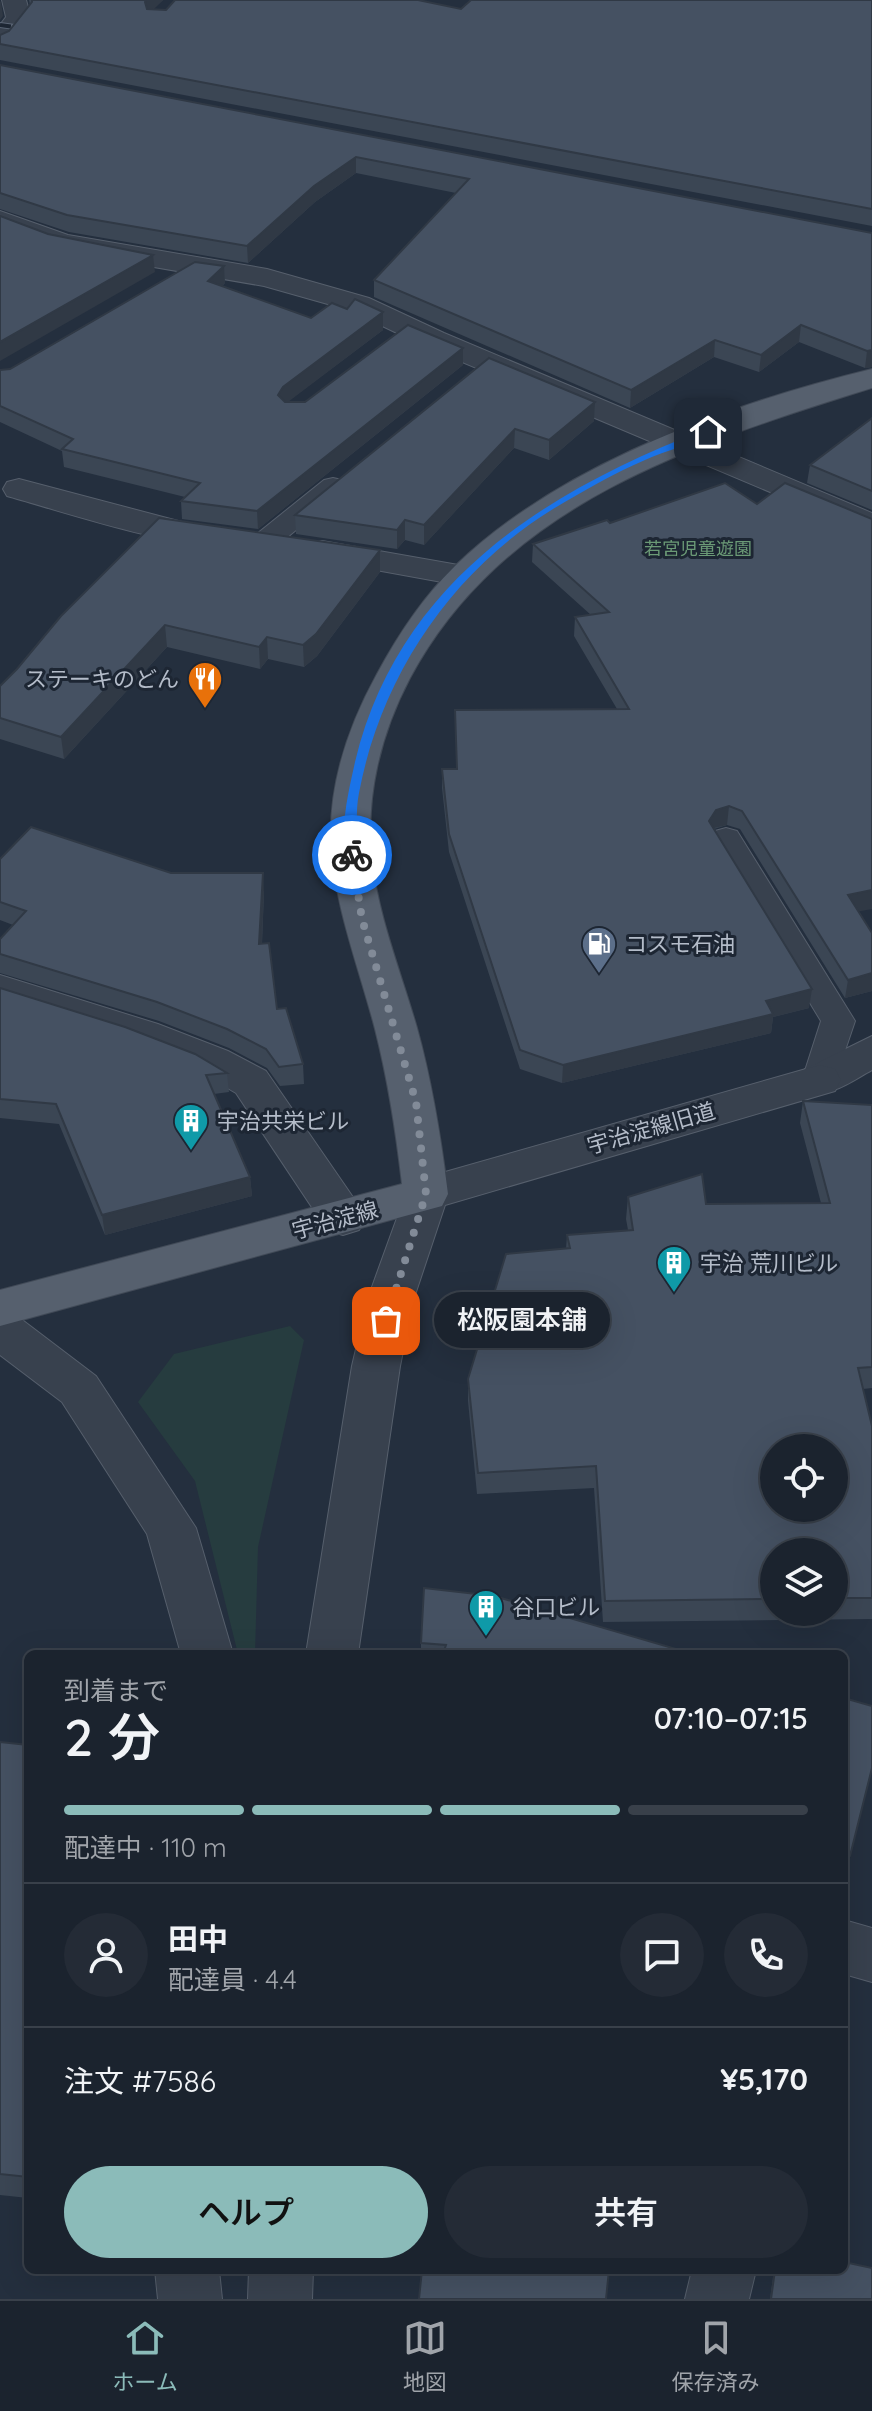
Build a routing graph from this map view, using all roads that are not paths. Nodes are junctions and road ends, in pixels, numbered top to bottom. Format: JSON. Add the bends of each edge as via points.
{"nodes":[{"id":1,"x":14,"y":0,"type":"edge"},
{"id":2,"x":0,"y":40,"type":"edge"},
{"id":3,"x":0,"y":219,"type":"edge"},
{"id":4,"x":191,"y":267,"type":"junction"},
{"id":5,"x":150,"y":291,"type":"edge"},
{"id":6,"x":407,"y":327,"type":"junction"},
{"id":7,"x":382,"y":346,"type":"edge"},
{"id":8,"x":487,"y":362,"type":"junction"},
{"id":9,"x":872,"y":378,"type":"edge"},
{"id":10,"x":463,"y":381,"type":"edge"},
{"id":11,"x":678,"y":442,"type":"junction"},
{"id":12,"x":357,"y":467,"type":"edge"},
{"id":13,"x":19,"y":489,"type":"dead end"},
{"id":14,"x":872,"y":525,"type":"edge"},
{"id":15,"x":263,"y":543,"type":"junction"},
{"id":16,"x":464,"y":576,"type":"junction"},
{"id":17,"x":726,"y":838,"type":"dead end"},
{"id":18,"x":0,"y":989,"type":"edge"},
{"id":19,"x":872,"y":1051,"type":"edge"},
{"id":20,"x":872,"y":1079,"type":"edge"},
{"id":21,"x":820,"y":1080,"type":"junction"},
{"id":22,"x":426,"y":1194,"type":"junction"},
{"id":23,"x":343,"y":1218,"type":"junction"},
{"id":24,"x":0,"y":1308,"type":"edge"},
{"id":25,"x":0,"y":1329,"type":"edge"},
{"id":26,"x":206,"y":1650,"type":"edge"},
{"id":27,"x":333,"y":1650,"type":"edge"},
{"id":28,"x":848,"y":1948,"type":"edge"},
{"id":29,"x":872,"y":1955,"type":"edge"},
{"id":30,"x":187,"y":2274,"type":"edge"},
{"id":31,"x":281,"y":2274,"type":"edge"},
{"id":32,"x":723,"y":2274,"type":"edge"},
{"id":33,"x":190,"y":2299,"type":"edge"},
{"id":34,"x":280,"y":2299,"type":"edge"},
{"id":35,"x":717,"y":2299,"type":"edge"}],
"edges":[{"from":1,"to":2,"type":"street","via":[[19,18]]},
{"from":3,"to":4,"type":"street","via":[[61,242]]},
{"from":4,"to":5,"type":"street"},
{"from":4,"to":6,"type":"street","via":[[267,278],[359,304]]},
{"from":6,"to":7,"type":"lane"},
{"from":6,"to":8,"type":"street"},
{"from":8,"to":10,"type":"lane"},
{"from":8,"to":11,"type":"street"},
{"from":9,"to":11,"type":"main road"},
{"from":11,"to":14,"type":"street"},
{"from":11,"to":16,"type":"main road","via":[[549,507]]},
{"from":12,"to":15,"type":"lane"},
{"from":13,"to":15,"type":"street","via":[[181,532]]},
{"from":15,"to":16,"type":"street"},
{"from":16,"to":22,"type":"main road","via":[[433,611],[389,679],[360,756],[350,821],[362,919],[416,1102]]},
{"from":17,"to":21,"type":"lane","via":[[838,1021]]},
{"from":18,"to":23,"type":"street","via":[[143,1034],[251,1082]]},
{"from":19,"to":21,"type":"street","name":"宇治淀線旧道"},
{"from":20,"to":21,"type":"street"},
{"from":21,"to":22,"type":"street","name":"宇治淀線旧道"},
{"from":22,"to":23,"type":"main road","name":"宇治淀線"},
{"from":22,"to":27,"type":"street","via":[[391,1298],[376,1366]]},
{"from":23,"to":24,"type":"main road","name":"宇治淀線"},
{"from":25,"to":26,"type":"street","via":[[79,1389],[171,1528]]},
{"from":28,"to":29,"type":"street"},
{"from":30,"to":33,"type":"street"},
{"from":31,"to":34,"type":"street"},
{"from":32,"to":35,"type":"street"}]}
